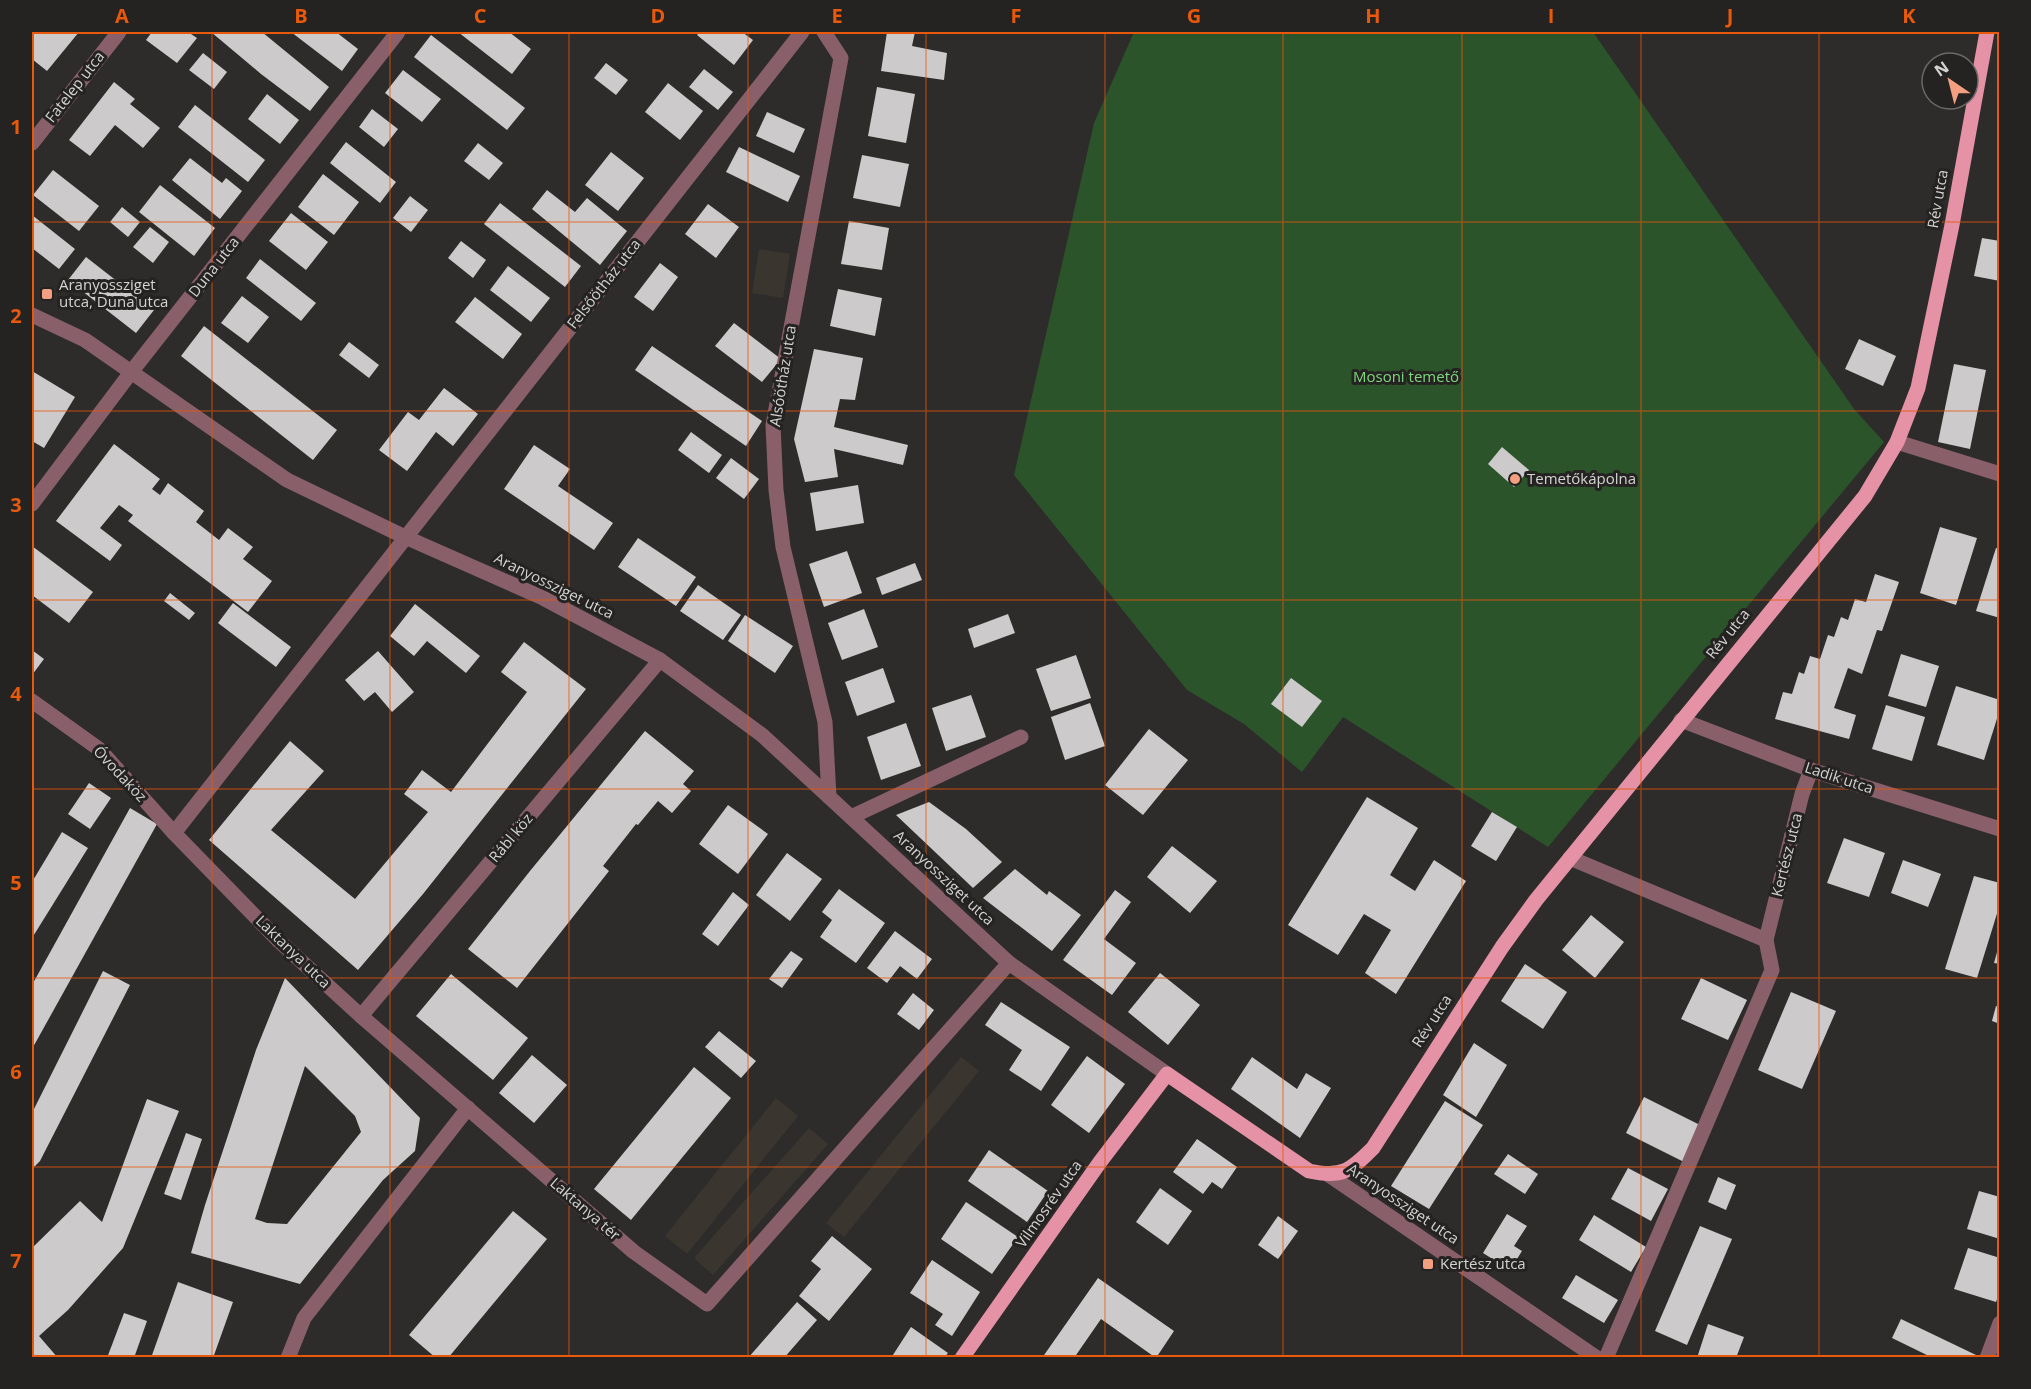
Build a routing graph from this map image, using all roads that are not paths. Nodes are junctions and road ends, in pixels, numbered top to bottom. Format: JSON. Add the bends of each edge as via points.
{"nodes":[{"id":1,"x":119,"y":32,"type":"edge"},
{"id":2,"x":398,"y":32,"type":"edge"},
{"id":3,"x":802,"y":32,"type":"edge"},
{"id":4,"x":824,"y":32,"type":"edge"},
{"id":5,"x":1987,"y":32,"type":"edge"},
{"id":6,"x":32,"y":143,"type":"edge"},
{"id":7,"x":32,"y":315,"type":"edge"},
{"id":8,"x":132,"y":371,"type":"junction"},
{"id":9,"x":1897,"y":442,"type":"junction"},
{"id":10,"x":2000,"y":474,"type":"edge"},
{"id":11,"x":32,"y":504,"type":"edge"},
{"id":12,"x":405,"y":537,"type":"junction"},
{"id":13,"x":660,"y":660,"type":"junction"},
{"id":14,"x":32,"y":701,"type":"edge"},
{"id":15,"x":1681,"y":720,"type":"junction"},
{"id":16,"x":1021,"y":737,"type":"dead end"},
{"id":17,"x":1810,"y":770,"type":"junction"},
{"id":18,"x":829,"y":797,"type":"junction"},
{"id":19,"x":851,"y":817,"type":"junction"},
{"id":20,"x":2000,"y":829,"type":"edge"},
{"id":21,"x":174,"y":833,"type":"junction"},
{"id":22,"x":1570,"y":858,"type":"junction"},
{"id":23,"x":1766,"y":940,"type":"junction"},
{"id":24,"x":1009,"y":963,"type":"junction"},
{"id":25,"x":361,"y":1016,"type":"junction"},
{"id":26,"x":1167,"y":1074,"type":"junction"},
{"id":27,"x":468,"y":1108,"type":"junction"},
{"id":28,"x":1329,"y":1175,"type":"junction"},
{"id":29,"x":2000,"y":1323,"type":"edge"},
{"id":30,"x":288,"y":1358,"type":"edge"},
{"id":31,"x":962,"y":1358,"type":"edge"},
{"id":32,"x":1597,"y":1358,"type":"edge"},
{"id":33,"x":1606,"y":1358,"type":"edge"},
{"id":34,"x":1987,"y":1358,"type":"edge"}],
"edges":[{"from":1,"to":6,"type":"street","name":"Fatelep utca"},
{"from":2,"to":8,"type":"street","name":"Duna utca"},
{"from":3,"to":12,"type":"street","name":"Felsőötház utca"},
{"from":4,"to":18,"type":"street","name":"Alsóötház utca","via":[[841,58],[773,425],[783,547],[825,722]]},
{"from":5,"to":9,"type":"main road","name":"Rév utca","via":[[1923,366]]},
{"from":7,"to":8,"type":"street","name":"Aranyossziget utca","via":[[85,340]]},
{"from":8,"to":11,"type":"street","name":"Duna utca"},
{"from":8,"to":12,"type":"street","name":"Aranyossziget utca","via":[[287,480]]},
{"from":9,"to":10,"type":"street"},
{"from":9,"to":15,"type":"main road","name":"Rév utca","via":[[1865,496]]},
{"from":12,"to":13,"type":"street","name":"Aranyossziget utca","via":[[543,598]]},
{"from":12,"to":21,"type":"street"},
{"from":13,"to":18,"type":"street","name":"Aranyossziget utca","via":[[762,735]]},
{"from":13,"to":25,"type":"street","name":"Rábl köz"},
{"from":14,"to":21,"type":"street","name":"Óvodaköz","via":[[99,749]]},
{"from":15,"to":17,"type":"street","name":"Ladik utca"},
{"from":15,"to":22,"type":"main road","name":"Rév utca"},
{"from":16,"to":19,"type":"street"},
{"from":17,"to":20,"type":"street","name":"Ladik utca"},
{"from":17,"to":23,"type":"street","name":"Kertész utca"},
{"from":18,"to":19,"type":"street","name":"Aranyossziget utca"},
{"from":19,"to":24,"type":"street","name":"Aranyossziget utca"},
{"from":21,"to":25,"type":"street","name":"Laktanya utca","via":[[279,941]]},
{"from":22,"to":23,"type":"street"},
{"from":22,"to":28,"type":"main road","name":"Rév utca","via":[[1502,947],[1373,1148],[1352,1168]]},
{"from":23,"to":33,"type":"street","name":"Kertész utca","via":[[1772,970]]},
{"from":24,"to":26,"type":"street","name":"Aranyossziget utca"},
{"from":24,"to":27,"type":"street","name":"Laktanya tér","via":[[706,1304],[634,1252]]},
{"from":25,"to":27,"type":"street","name":"Laktanya utca"},
{"from":26,"to":28,"type":"main road","name":"Aranyossziget utca","via":[[1309,1172]]},
{"from":26,"to":31,"type":"main road","name":"Vilmosrév utca"},
{"from":27,"to":30,"type":"street","via":[[304,1318]]},
{"from":28,"to":32,"type":"street","name":"Aranyossziget utca"},
{"from":29,"to":34,"type":"street"}]}
